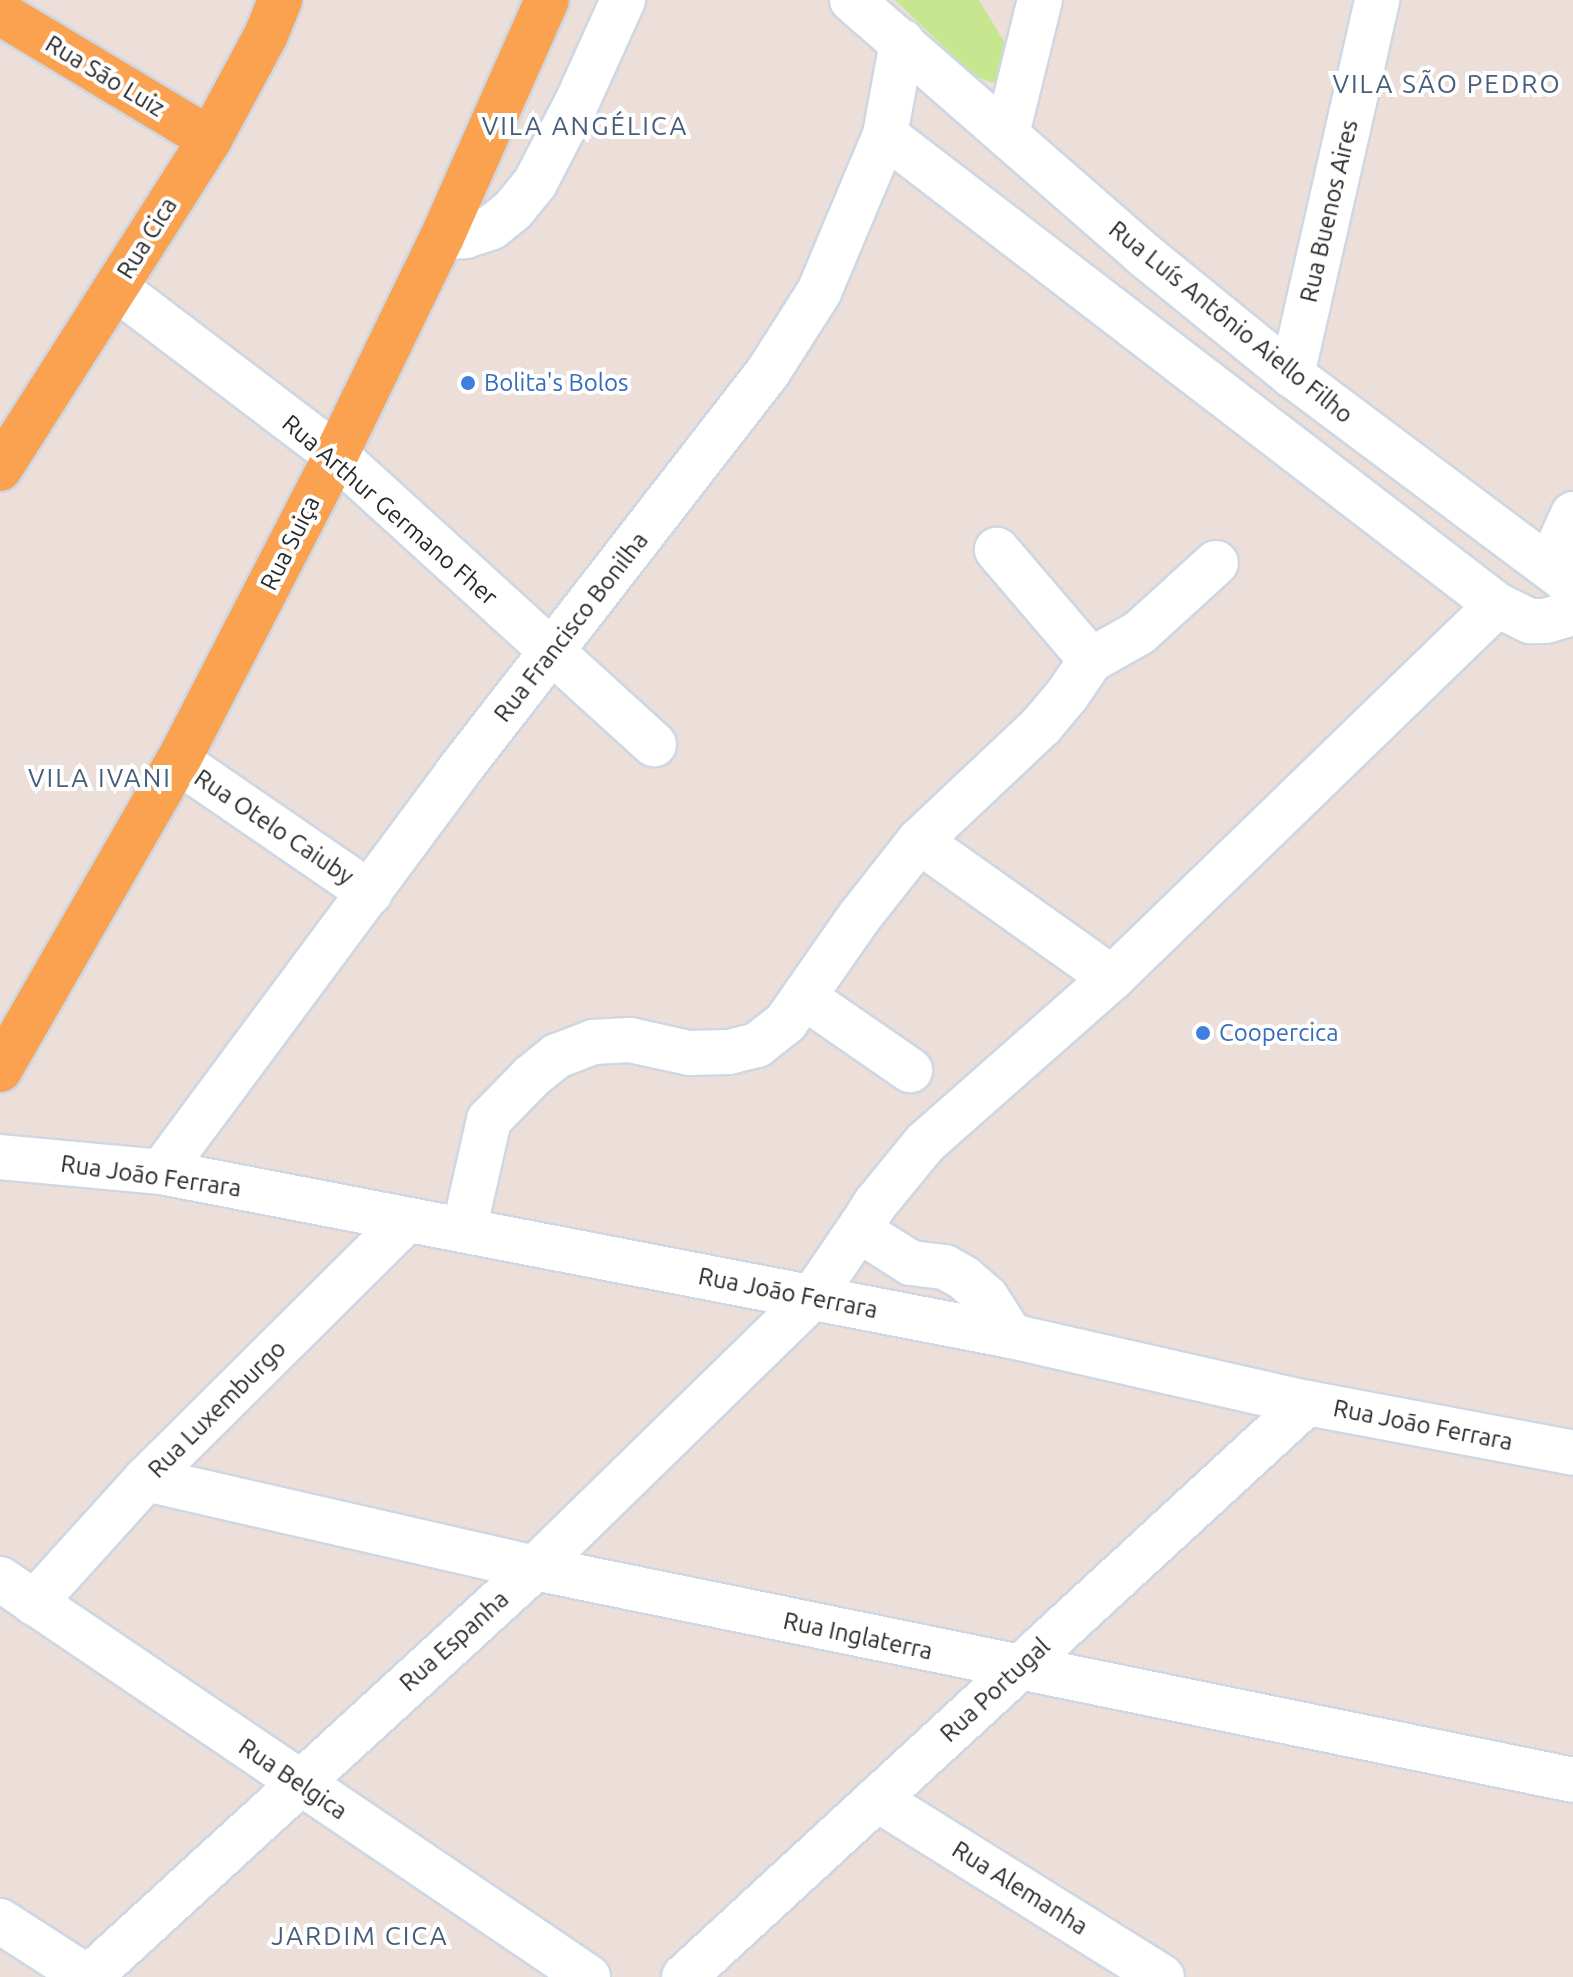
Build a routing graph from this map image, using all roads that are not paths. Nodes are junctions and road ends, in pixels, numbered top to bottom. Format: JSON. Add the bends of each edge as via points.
{"nodes":[{"id":1,"x":280,"y":0,"type":"edge"},
{"id":2,"x":547,"y":0,"type":"edge"},
{"id":3,"x":623,"y":0,"type":"edge"},
{"id":4,"x":852,"y":0,"type":"edge"},
{"id":5,"x":1040,"y":0,"type":"edge"},
{"id":6,"x":1377,"y":0,"type":"edge"},
{"id":7,"x":0,"y":13,"type":"edge"},
{"id":8,"x":902,"y":42,"type":"junction"},
{"id":9,"x":1007,"y":134,"type":"junction"},
{"id":10,"x":885,"y":135,"type":"junction"},
{"id":11,"x":210,"y":139,"type":"junction"},
{"id":12,"x":442,"y":237,"type":"junction"},
{"id":13,"x":116,"y":288,"type":"junction"},
{"id":14,"x":1292,"y":375,"type":"junction"},
{"id":15,"x":336,"y":455,"type":"junction"},
{"id":16,"x":0,"y":469,"type":"edge"},
{"id":17,"x":1573,"y":514,"type":"edge"},
{"id":18,"x":997,"y":550,"type":"dead end"},
{"id":19,"x":1216,"y":563,"type":"dead end"},
{"id":20,"x":1561,"y":575,"type":"edge"},
{"id":21,"x":1497,"y":605,"type":"junction"},
{"id":22,"x":1573,"y":613,"type":"edge"},
{"id":23,"x":551,"y":653,"type":"junction"},
{"id":24,"x":1091,"y":660,"type":"junction"},
{"id":25,"x":654,"y":744,"type":"dead end"},
{"id":26,"x":178,"y":761,"type":"junction"},
{"id":27,"x":919,"y":841,"type":"junction"},
{"id":28,"x":370,"y":893,"type":"junction"},
{"id":29,"x":1112,"y":978,"type":"junction"},
{"id":30,"x":804,"y":997,"type":"junction"},
{"id":31,"x":0,"y":1070,"type":"edge"},
{"id":32,"x":910,"y":1070,"type":"dead end"},
{"id":33,"x":0,"y":1157,"type":"edge"},
{"id":34,"x":161,"y":1172,"type":"junction"},
{"id":35,"x":406,"y":1221,"type":"junction"},
{"id":36,"x":861,"y":1226,"type":"junction"},
{"id":37,"x":464,"y":1230,"type":"junction"},
{"id":38,"x":812,"y":1298,"type":"junction"},
{"id":39,"x":1011,"y":1336,"type":"junction"},
{"id":40,"x":1307,"y":1403,"type":"junction"},
{"id":41,"x":1573,"y":1453,"type":"edge"},
{"id":42,"x":146,"y":1479,"type":"junction"},
{"id":43,"x":535,"y":1568,"type":"junction"},
{"id":44,"x":17,"y":1591,"type":"edge"},
{"id":45,"x":1018,"y":1669,"type":"junction"},
{"id":46,"x":1573,"y":1780,"type":"edge"},
{"id":47,"x":298,"y":1783,"type":"junction"},
{"id":48,"x":877,"y":1799,"type":"junction"},
{"id":49,"x":0,"y":1921,"type":"edge"},
{"id":50,"x":88,"y":1977,"type":"edge"},
{"id":51,"x":588,"y":1977,"type":"edge"},
{"id":52,"x":684,"y":1977,"type":"edge"},
{"id":53,"x":1162,"y":1977,"type":"edge"}],
"edges":[{"from":1,"to":11,"type":"main road","name":"Rua Cica"},
{"from":2,"to":12,"type":"main road","name":"Rua Suiça"},
{"from":3,"to":12,"type":"street","via":[[535,183],[492,227]]},
{"from":4,"to":8,"type":"street","name":"Rua Luís Antônio Aiello Filho"},
{"from":5,"to":9,"type":"street"},
{"from":6,"to":14,"type":"street","name":"Rua Buenos Aires"},
{"from":7,"to":11,"type":"main road","name":"Rua São Luiz"},
{"from":8,"to":9,"type":"street","name":"Rua Luís Antônio Aiello Filho"},
{"from":8,"to":10,"type":"street","name":"Rua Francisco Bonilha"},
{"from":9,"to":14,"type":"street","name":"Rua Luís Antônio Aiello Filho"},
{"from":10,"to":21,"type":"street"},
{"from":10,"to":23,"type":"street","name":"Rua Francisco Bonilha","via":[[819,292],[768,372]]},
{"from":11,"to":13,"type":"main road","name":"Rua Cica"},
{"from":12,"to":15,"type":"main road","name":"Rua Suiça"},
{"from":13,"to":15,"type":"street","name":"Rua Arthur Germano Fher"},
{"from":13,"to":16,"type":"main road","name":"Rua Cica"},
{"from":14,"to":20,"type":"street","name":"Rua Luís Antônio Aiello Filho"},
{"from":15,"to":23,"type":"street","name":"Rua Arthur Germano Fher"},
{"from":15,"to":26,"type":"main road","name":"Rua Suiça"},
{"from":17,"to":20,"type":"street"},
{"from":18,"to":24,"type":"street"},
{"from":19,"to":24,"type":"street","via":[[1157,620]]},
{"from":21,"to":22,"type":"street","via":[[1530,621]]},
{"from":21,"to":29,"type":"street","name":"Rua Espanha"},
{"from":23,"to":25,"type":"street","name":"Rua Arthur Germano Fher"},
{"from":23,"to":28,"type":"street","name":"Rua Francisco Bonilha"},
{"from":24,"to":27,"type":"street","via":[[1041,726]]},
{"from":26,"to":28,"type":"street","name":"Rua Otelo Caiuby"},
{"from":26,"to":31,"type":"main road","name":"Rua Suiça"},
{"from":27,"to":29,"type":"street"},
{"from":27,"to":30,"type":"street"},
{"from":28,"to":34,"type":"street","name":"Rua Francisco Bonilha"},
{"from":29,"to":36,"type":"street","name":"Rua Espanha","via":[[925,1143]]},
{"from":30,"to":32,"type":"street"},
{"from":30,"to":37,"type":"street","via":[[786,1022],[757,1045],[729,1052],[689,1053],[630,1040],[593,1042],[557,1056],[489,1120]]},
{"from":33,"to":34,"type":"street","name":"Rua João Ferrara"},
{"from":34,"to":35,"type":"street","name":"Rua João Ferrara"},
{"from":35,"to":37,"type":"street","name":"Rua João Ferrara"},
{"from":35,"to":42,"type":"street","name":"Rua Luxemburgo"},
{"from":36,"to":38,"type":"street","name":"Rua Espanha"},
{"from":36,"to":39,"type":"street","via":[[911,1263],[945,1267],[964,1278],[986,1297]]},
{"from":37,"to":38,"type":"street","name":"Rua João Ferrara"},
{"from":38,"to":39,"type":"street","name":"Rua João Ferrara"},
{"from":38,"to":43,"type":"street","name":"Rua Espanha"},
{"from":39,"to":40,"type":"street","name":"Rua João Ferrara"},
{"from":40,"to":41,"type":"street","name":"Rua João Ferrara"},
{"from":40,"to":45,"type":"street","name":"Rua Portugal"},
{"from":42,"to":43,"type":"street","name":"Rua Inglaterra"},
{"from":42,"to":44,"type":"street","name":"Rua Luxemburgo"},
{"from":43,"to":45,"type":"street","name":"Rua Inglaterra"},
{"from":43,"to":47,"type":"street","name":"Rua Espanha"},
{"from":44,"to":47,"type":"street","name":"Rua Belgica"},
{"from":45,"to":46,"type":"street","name":"Rua Inglaterra"},
{"from":45,"to":48,"type":"street","name":"Rua Portugal"},
{"from":47,"to":50,"type":"street","name":"Rua Espanha"},
{"from":47,"to":51,"type":"street","name":"Rua Belgica"},
{"from":48,"to":52,"type":"street","name":"Rua Portugal"},
{"from":48,"to":53,"type":"street","name":"Rua Alemanha"},
{"from":49,"to":50,"type":"street"}]}
